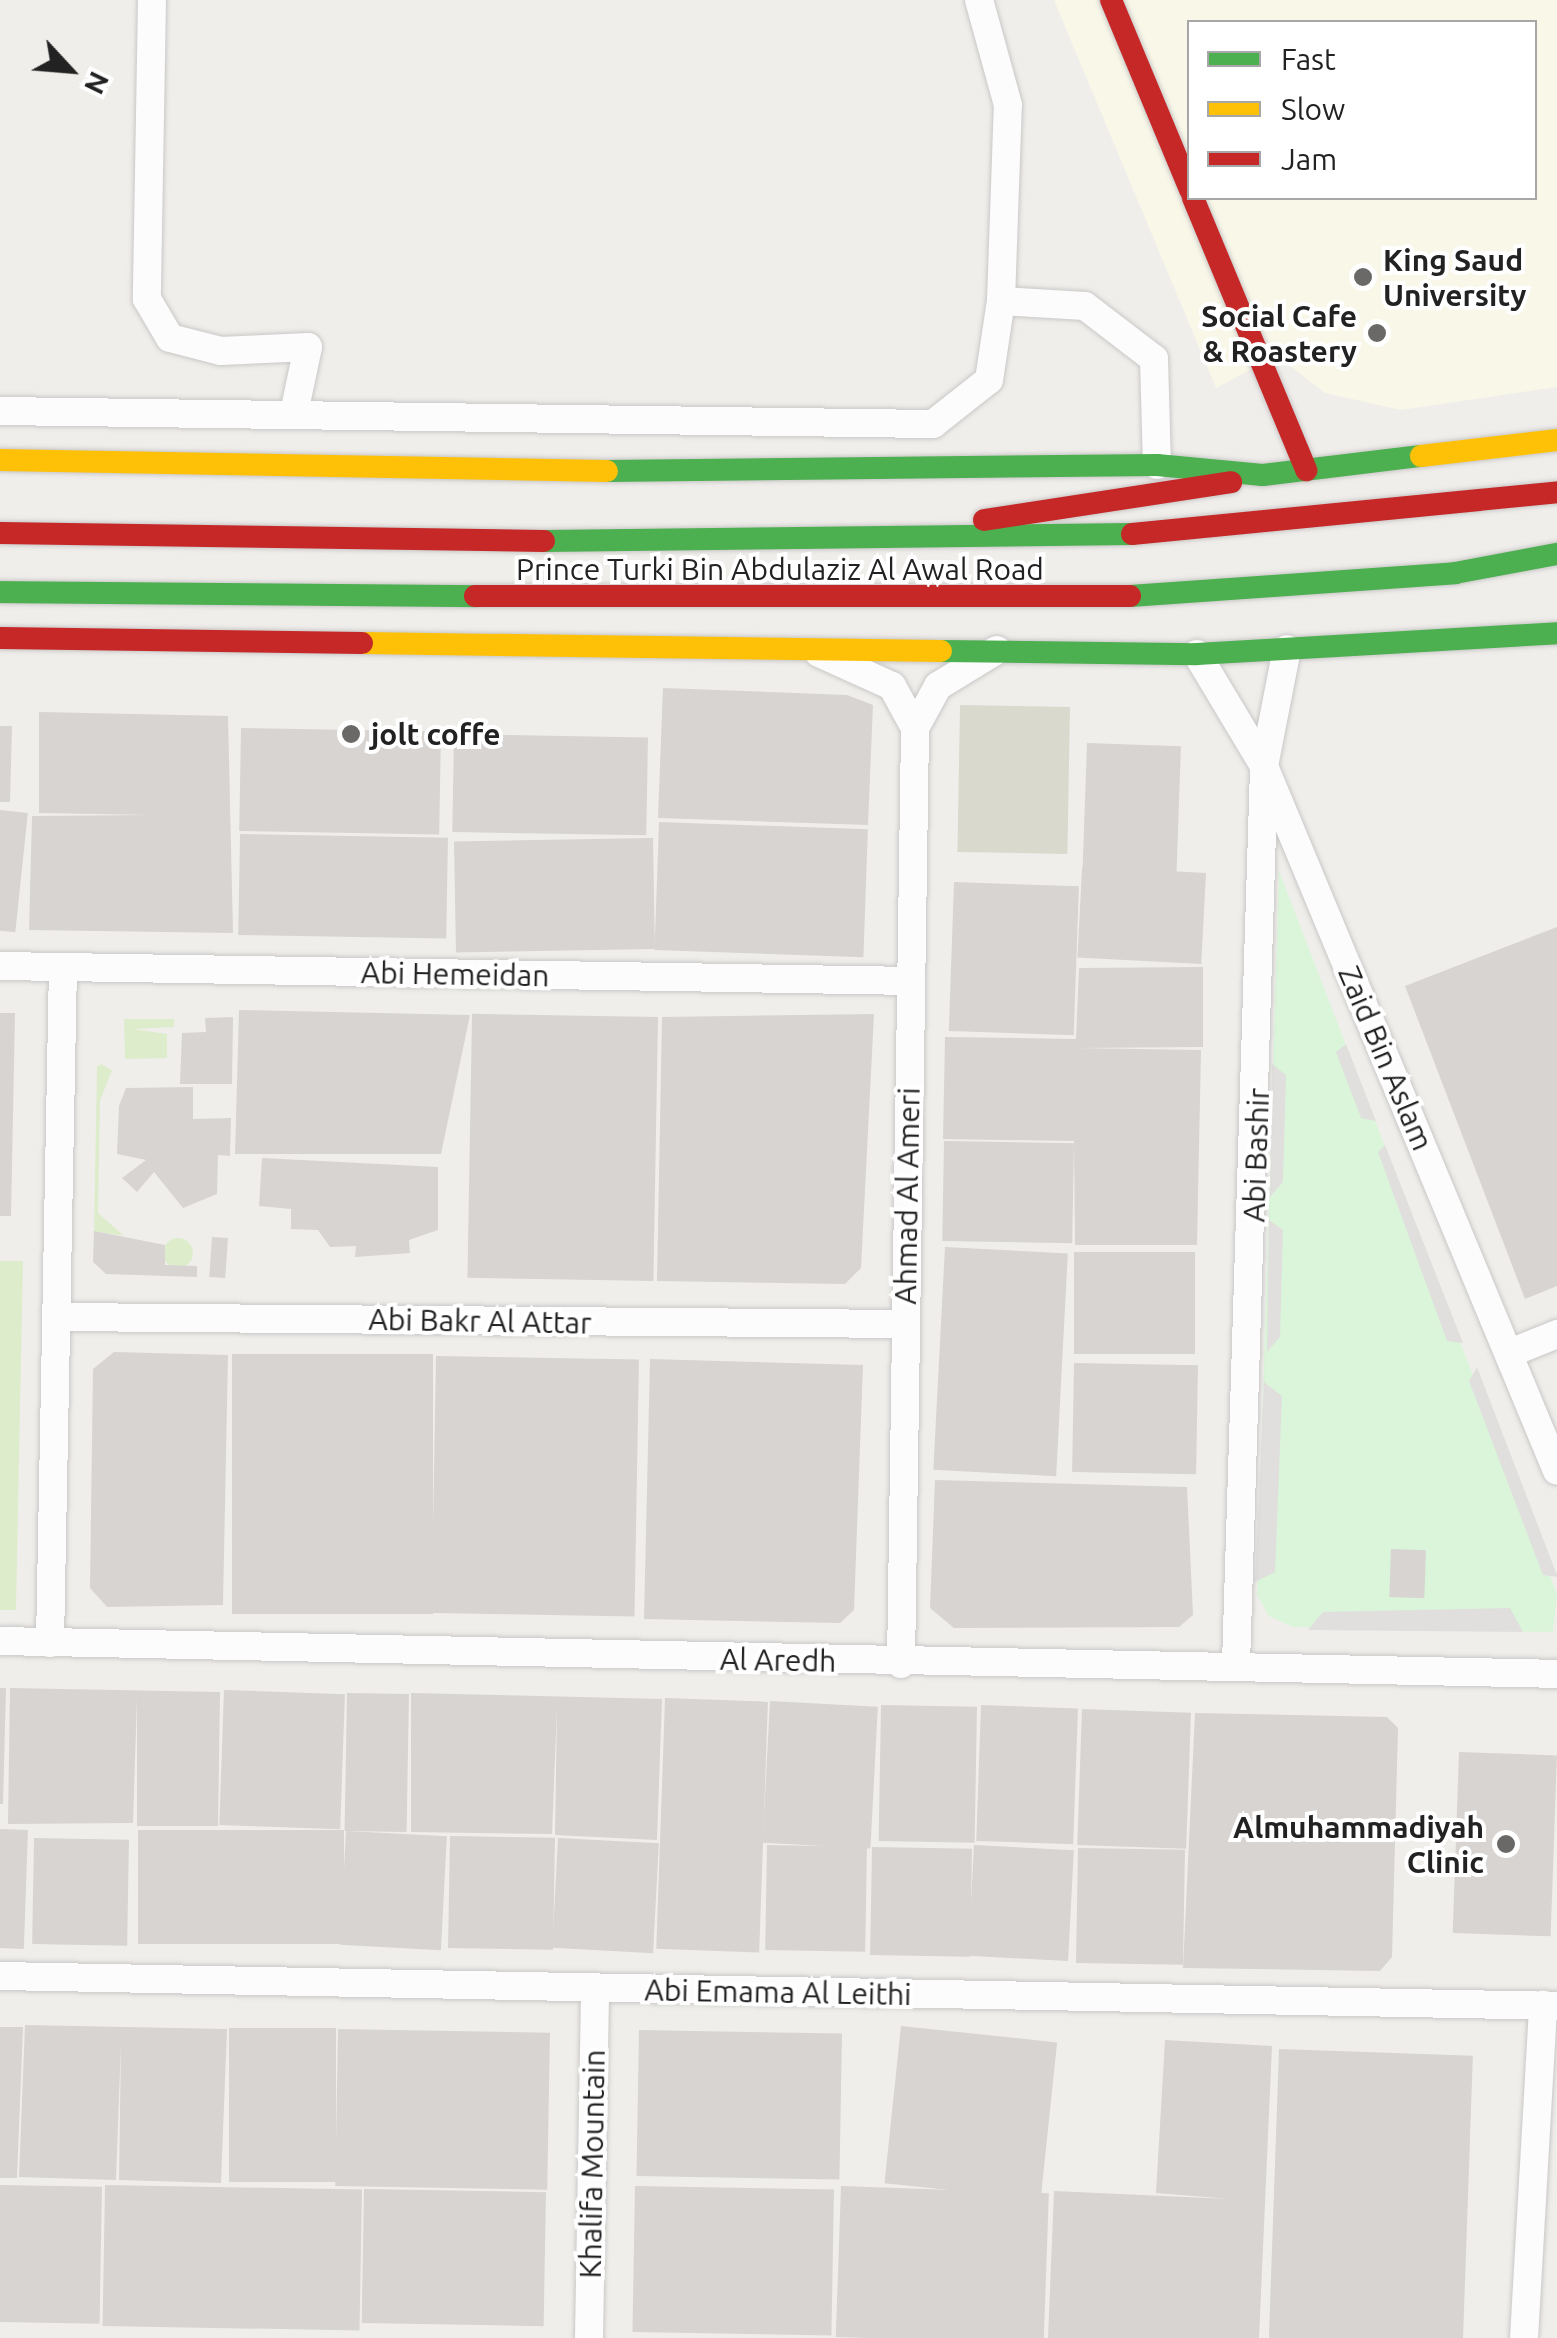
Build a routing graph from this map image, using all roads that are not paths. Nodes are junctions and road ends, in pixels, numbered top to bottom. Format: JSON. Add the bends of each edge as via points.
{"nodes":[{"id":1,"x":152,"y":0,"type":"edge"},
{"id":2,"x":980,"y":0,"type":"edge"},
{"id":3,"x":1112,"y":0,"type":"edge"},
{"id":4,"x":1187,"y":183,"type":"edge"},
{"id":5,"x":1193,"y":200,"type":"edge"},
{"id":6,"x":1001,"y":301,"type":"junction"},
{"id":7,"x":0,"y":411,"type":"edge"},
{"id":8,"x":294,"y":412,"type":"junction"},
{"id":9,"x":1557,"y":440,"type":"edge"},
{"id":10,"x":0,"y":460,"type":"edge"},
{"id":11,"x":1157,"y":465,"type":"junction"},
{"id":12,"x":1306,"y":470,"type":"junction"},
{"id":13,"x":1263,"y":475,"type":"junction"},
{"id":14,"x":1557,"y":492,"type":"edge"},
{"id":15,"x":0,"y":533,"type":"edge"},
{"id":16,"x":821,"y":539,"type":"junction"},
{"id":17,"x":1557,"y":554,"type":"edge"},
{"id":18,"x":1455,"y":572,"type":"junction"},
{"id":19,"x":1557,"y":576,"type":"edge"},
{"id":20,"x":0,"y":592,"type":"edge"},
{"id":21,"x":1557,"y":633,"type":"edge"},
{"id":22,"x":0,"y":638,"type":"edge"},
{"id":23,"x":802,"y":646,"type":"junction"},
{"id":24,"x":999,"y":648,"type":"junction"},
{"id":25,"x":1287,"y":649,"type":"junction"},
{"id":26,"x":1198,"y":654,"type":"junction"},
{"id":27,"x":915,"y":728,"type":"junction"},
{"id":28,"x":1264,"y":766,"type":"junction"},
{"id":29,"x":0,"y":966,"type":"edge"},
{"id":30,"x":63,"y":968,"type":"junction"},
{"id":31,"x":911,"y":981,"type":"junction"},
{"id":32,"x":56,"y":1316,"type":"junction"},
{"id":33,"x":905,"y":1324,"type":"junction"},
{"id":34,"x":1557,"y":1334,"type":"edge"},
{"id":35,"x":1510,"y":1352,"type":"junction"},
{"id":36,"x":1557,"y":1471,"type":"edge"},
{"id":37,"x":0,"y":1641,"type":"edge"},
{"id":38,"x":50,"y":1642,"type":"junction"},
{"id":39,"x":901,"y":1664,"type":"junction"},
{"id":40,"x":1236,"y":1664,"type":"junction"},
{"id":41,"x":1557,"y":1674,"type":"edge"},
{"id":42,"x":0,"y":1976,"type":"edge"},
{"id":43,"x":595,"y":1989,"type":"junction"},
{"id":44,"x":1550,"y":2005,"type":"edge"},
{"id":45,"x":589,"y":2338,"type":"edge"},
{"id":46,"x":1524,"y":2338,"type":"edge"}],
"edges":[{"from":1,"to":8,"type":"street","via":[[147,299],[170,338],[221,351],[308,348]]},
{"from":2,"to":6,"type":"street","via":[[1008,105]]},
{"from":3,"to":4,"type":"main road"},
{"from":5,"to":12,"type":"main road"},
{"from":6,"to":8,"type":"street","via":[[989,380],[933,424]]},
{"from":6,"to":11,"type":"street","via":[[1085,306],[1154,359]]},
{"from":7,"to":8,"type":"street"},
{"from":9,"to":12,"type":"main road"},
{"from":10,"to":11,"type":"main road","via":[[740,474]]},
{"from":11,"to":13,"type":"main road"},
{"from":12,"to":13,"type":"main road"},
{"from":13,"to":16,"type":"main road","via":[[1160,498]]},
{"from":14,"to":16,"type":"main road","name":"Prince Turki Bin Abdulaziz Al Awal Road","via":[[1224,531]]},
{"from":15,"to":16,"type":"main road","name":"Prince Turki Bin Abdulaziz Al Awal Road"},
{"from":17,"to":18,"type":"main road","name":"Prince Turki Bin Abdulaziz Al Awal Road"},
{"from":18,"to":19,"type":"main road"},
{"from":18,"to":20,"type":"main road","name":"Prince Turki Bin Abdulaziz Al Awal Road","via":[[1067,601]]},
{"from":21,"to":25,"type":"main road"},
{"from":22,"to":23,"type":"main road"},
{"from":23,"to":24,"type":"main road"},
{"from":23,"to":27,"type":"street","via":[[892,686]]},
{"from":24,"to":26,"type":"main road"},
{"from":24,"to":27,"type":"street","via":[[938,686]]},
{"from":25,"to":26,"type":"main road"},
{"from":25,"to":28,"type":"street","name":"Abi Bashir"},
{"from":26,"to":28,"type":"street","name":"Zaid Bin Aslam"},
{"from":27,"to":31,"type":"street","name":"Ahmad Al Ameri"},
{"from":28,"to":35,"type":"street","name":"Zaid Bin Aslam"},
{"from":28,"to":40,"type":"street","name":"Abi Bashir"},
{"from":29,"to":30,"type":"street","name":"Abi Hemeidan"},
{"from":30,"to":31,"type":"street","name":"Abi Hemeidan"},
{"from":30,"to":32,"type":"street"},
{"from":31,"to":33,"type":"street","name":"Ahmad Al Ameri"},
{"from":32,"to":33,"type":"street","name":"Abi Bakr Al Attar"},
{"from":32,"to":38,"type":"street"},
{"from":33,"to":39,"type":"street","name":"Ahmad Al Ameri"},
{"from":34,"to":35,"type":"street"},
{"from":35,"to":36,"type":"street","name":"Zaid Bin Aslam"},
{"from":37,"to":38,"type":"street","name":"Al Aredh"},
{"from":38,"to":39,"type":"street","name":"Al Aredh"},
{"from":39,"to":40,"type":"street","name":"Al Aredh"},
{"from":40,"to":41,"type":"street","name":"Al Aredh"},
{"from":42,"to":43,"type":"street","name":"Abi Emama Al Leithi"},
{"from":43,"to":44,"type":"street","name":"Abi Emama Al Leithi"},
{"from":43,"to":45,"type":"street","name":"Khalifa Mountain"},
{"from":44,"to":46,"type":"street"}]}
